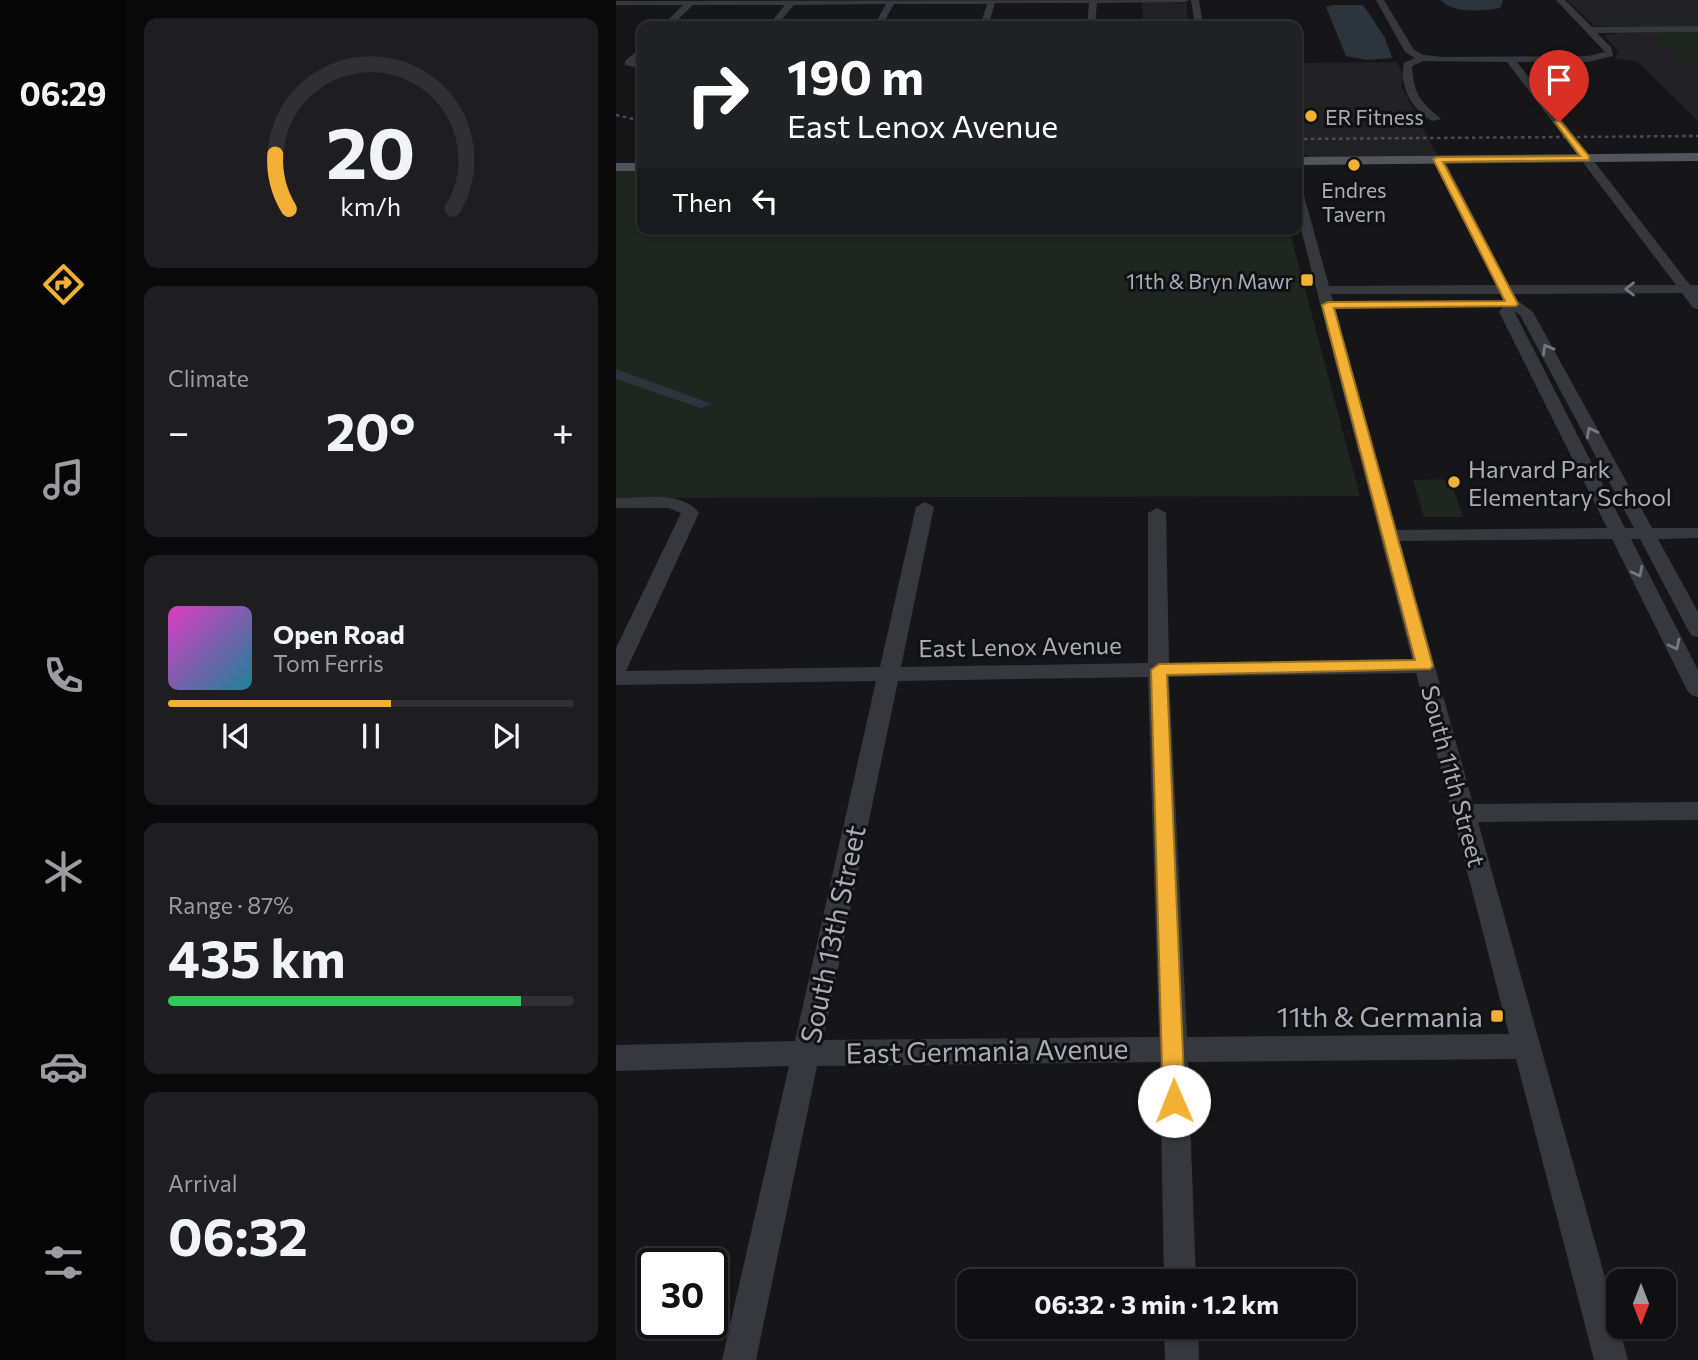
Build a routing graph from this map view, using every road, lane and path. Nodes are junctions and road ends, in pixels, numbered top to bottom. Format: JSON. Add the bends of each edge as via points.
{"nodes":[{"id":1,"x":1093,"y":0,"type":"edge"},
{"id":2,"x":1185,"y":0,"type":"edge"},
{"id":3,"x":1195,"y":0,"type":"edge"},
{"id":4,"x":1380,"y":0,"type":"edge"},
{"id":5,"x":1560,"y":0,"type":"edge"},
{"id":6,"x":892,"y":1,"type":"edge"},
{"id":7,"x":992,"y":1,"type":"edge"},
{"id":8,"x":629,"y":2,"type":"edge"},
{"id":9,"x":792,"y":2,"type":"junction"},
{"id":10,"x":616,"y":3,"type":"edge"},
{"id":11,"x":690,"y":3,"type":"junction"},
{"id":12,"x":671,"y":21,"type":"edge"},
{"id":13,"x":776,"y":21,"type":"edge"},
{"id":14,"x":881,"y":21,"type":"edge"},
{"id":15,"x":986,"y":21,"type":"edge"},
{"id":16,"x":1091,"y":21,"type":"edge"},
{"id":17,"x":1198,"y":21,"type":"edge"},
{"id":18,"x":1698,"y":29,"type":"edge"},
{"id":19,"x":1590,"y":30,"type":"junction"},
{"id":20,"x":637,"y":55,"type":"edge"},
{"id":21,"x":1423,"y":58,"type":"junction"},
{"id":22,"x":1510,"y":60,"type":"junction"},
{"id":23,"x":637,"y":66,"type":"edge"},
{"id":24,"x":1436,"y":119,"type":"dead end"},
{"id":25,"x":1698,"y":157,"type":"edge"},
{"id":26,"x":1586,"y":158,"type":"junction"},
{"id":27,"x":1437,"y":159,"type":"junction"},
{"id":28,"x":1302,"y":161,"type":"edge"},
{"id":29,"x":616,"y":167,"type":"edge"},
{"id":30,"x":637,"y":167,"type":"edge"},
{"id":31,"x":1302,"y":211,"type":"edge"},
{"id":32,"x":1505,"y":289,"type":"junction"},
{"id":33,"x":1323,"y":290,"type":"junction"},
{"id":34,"x":1695,"y":297,"type":"edge"},
{"id":35,"x":1512,"y":304,"type":"junction"},
{"id":36,"x":1382,"y":305,"type":"dead end"},
{"id":37,"x":616,"y":503,"type":"edge"},
{"id":38,"x":925,"y":507,"type":"dead end"},
{"id":39,"x":1157,"y":513,"type":"dead end"},
{"id":40,"x":1618,"y":533,"type":"junction"},
{"id":41,"x":1646,"y":533,"type":"junction"},
{"id":42,"x":1698,"y":533,"type":"edge"},
{"id":43,"x":1391,"y":536,"type":"junction"},
{"id":44,"x":1698,"y":630,"type":"edge"},
{"id":45,"x":1425,"y":666,"type":"junction"},
{"id":46,"x":616,"y":670,"type":"edge"},
{"id":47,"x":1159,"y":670,"type":"junction"},
{"id":48,"x":887,"y":675,"type":"junction"},
{"id":49,"x":616,"y":678,"type":"edge"},
{"id":50,"x":1698,"y":690,"type":"edge"},
{"id":51,"x":1698,"y":811,"type":"edge"},
{"id":52,"x":1464,"y":813,"type":"junction"},
{"id":53,"x":1526,"y":1045,"type":"junction"},
{"id":54,"x":1173,"y":1048,"type":"junction"},
{"id":55,"x":806,"y":1053,"type":"junction"},
{"id":56,"x":616,"y":1058,"type":"edge"},
{"id":57,"x":1180,"y":1269,"type":"edge"},
{"id":58,"x":1181,"y":1339,"type":"edge"},
{"id":59,"x":739,"y":1360,"type":"edge"},
{"id":60,"x":1182,"y":1360,"type":"edge"},
{"id":61,"x":1611,"y":1360,"type":"edge"}],
"edges":[{"from":1,"to":2,"type":"street"},
{"from":1,"to":7,"type":"street"},
{"from":1,"to":16,"type":"street"},
{"from":3,"to":17,"type":"street"},
{"from":4,"to":21,"type":"street","via":[[1409,52]]},
{"from":5,"to":19,"type":"street"},
{"from":6,"to":7,"type":"street"},
{"from":6,"to":9,"type":"street"},
{"from":6,"to":14,"type":"street"},
{"from":7,"to":15,"type":"street"},
{"from":8,"to":10,"type":"street"},
{"from":8,"to":11,"type":"street"},
{"from":9,"to":11,"type":"street"},
{"from":9,"to":13,"type":"street"},
{"from":11,"to":12,"type":"street"},
{"from":18,"to":19,"type":"street"},
{"from":19,"to":22,"type":"street","via":[[1609,50],[1608,56]]},
{"from":20,"to":23,"type":"street","via":[[628,63]]},
{"from":21,"to":22,"type":"street"},
{"from":21,"to":24,"type":"street","via":[[1407,65],[1407,85],[1420,110]]},
{"from":22,"to":26,"type":"street"},
{"from":25,"to":26,"type":"main road"},
{"from":26,"to":27,"type":"main road"},
{"from":26,"to":34,"type":"street"},
{"from":27,"to":28,"type":"main road"},
{"from":27,"to":32,"type":"street"},
{"from":29,"to":30,"type":"main road"},
{"from":31,"to":33,"type":"street","name":"South 11th Street"},
{"from":32,"to":33,"type":"street"},
{"from":34,"to":32,"type":"street","one_way":true},
{"from":32,"to":35,"type":"street"},
{"from":33,"to":43,"type":"street","name":"South 11th Street","via":[[1334,305]]},
{"from":34,"to":35,"type":"street"},
{"from":35,"to":36,"type":"street"},
{"from":35,"to":40,"type":"street","via":[[1506,312]]},
{"from":41,"to":35,"type":"street","one_way":true,"via":[[1526,312]]},
{"from":37,"to":46,"type":"street","via":[[670,503],[690,513]]},
{"from":38,"to":48,"type":"street","name":"South 13th Street"},
{"from":39,"to":47,"type":"street"},
{"from":40,"to":41,"type":"street"},
{"from":40,"to":43,"type":"street"},
{"from":40,"to":50,"type":"street","one_way":true},
{"from":41,"to":42,"type":"street"},
{"from":41,"to":44,"type":"street"},
{"from":43,"to":45,"type":"street","name":"South 11th Street"},
{"from":45,"to":47,"type":"street","name":"East Lenox Avenue"},
{"from":45,"to":52,"type":"street","name":"South 11th Street"},
{"from":47,"to":48,"type":"street","name":"East Lenox Avenue"},
{"from":47,"to":54,"type":"street"},
{"from":48,"to":49,"type":"street","name":"East Lenox Avenue"},
{"from":48,"to":55,"type":"street","name":"South 13th Street"},
{"from":51,"to":52,"type":"street"},
{"from":52,"to":53,"type":"street","name":"South 11th Street"},
{"from":53,"to":54,"type":"street","name":"East Germania Avenue"},
{"from":53,"to":61,"type":"street","name":"South 11th Street"},
{"from":54,"to":55,"type":"street","name":"East Germania Avenue"},
{"from":54,"to":57,"type":"street"},
{"from":55,"to":56,"type":"street","name":"East Germania Avenue"},
{"from":55,"to":59,"type":"street","name":"South 13th Street"},
{"from":58,"to":60,"type":"street"}]}
